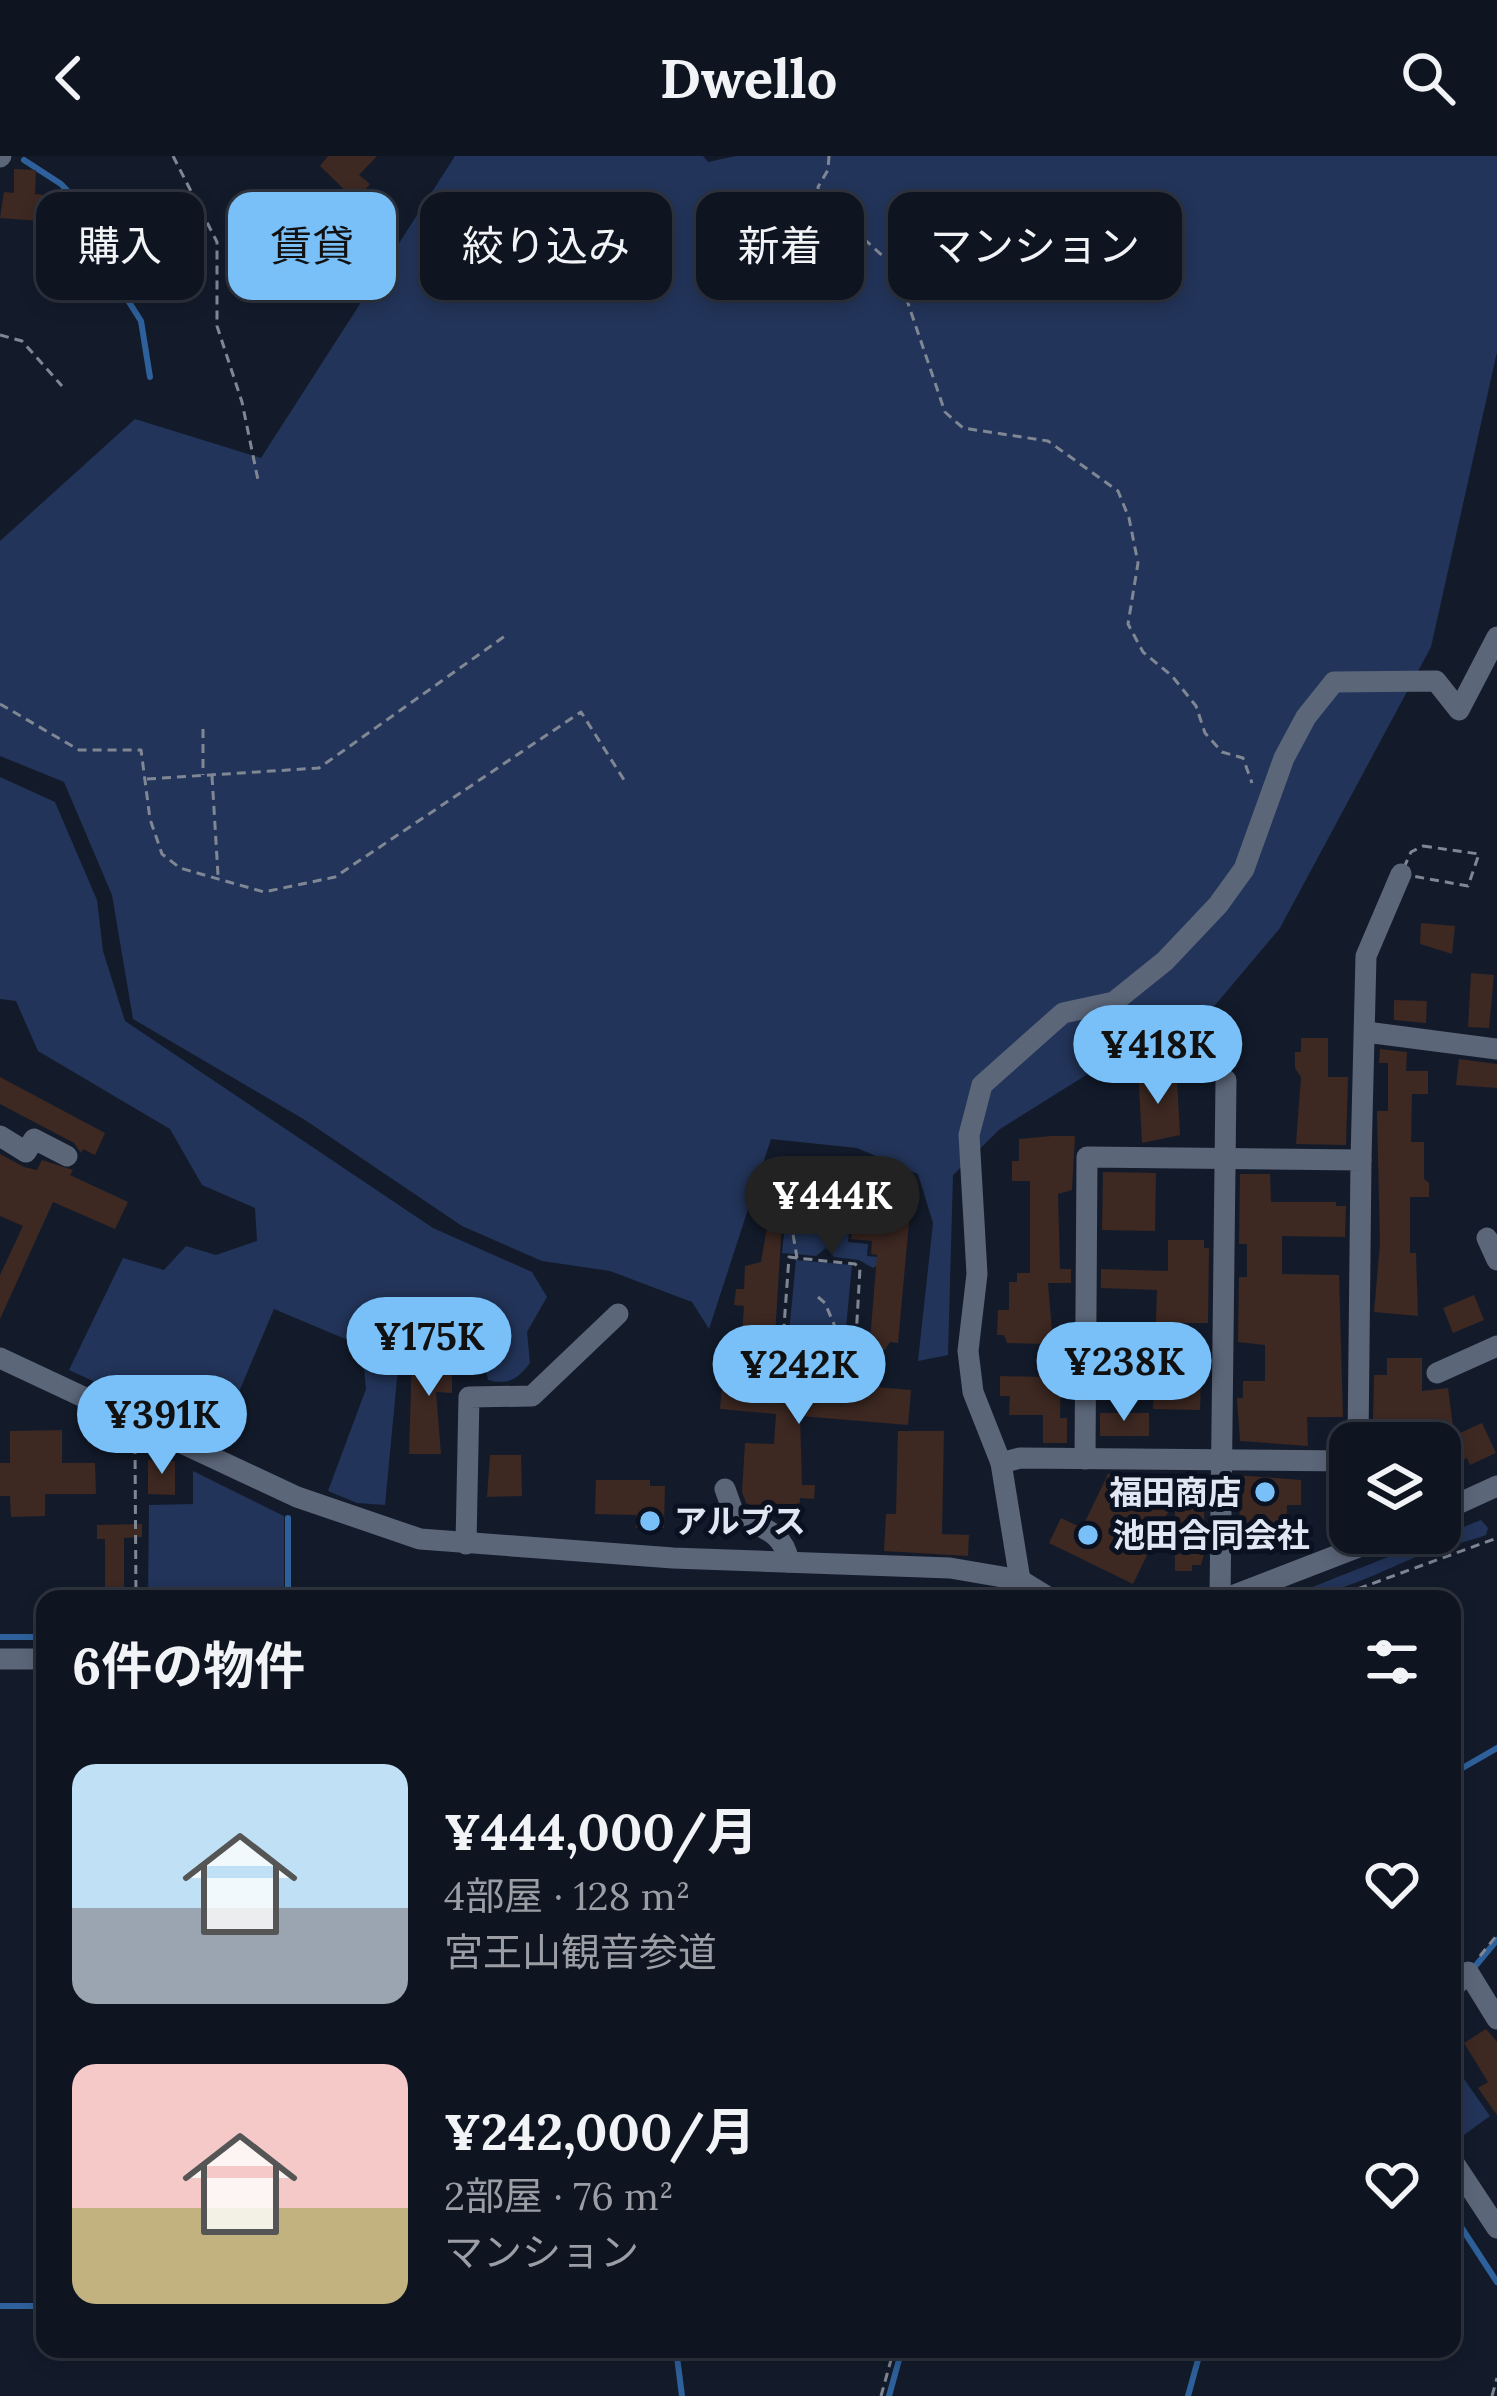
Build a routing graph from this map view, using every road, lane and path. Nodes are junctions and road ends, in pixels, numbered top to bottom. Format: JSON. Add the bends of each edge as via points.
{"nodes":[{"id":1,"x":173,"y":156,"type":"edge"},
{"id":2,"x":829,"y":156,"type":"edge"},
{"id":3,"x":0,"y":335,"type":"edge"},
{"id":4,"x":62,"y":386,"type":"dead end"},
{"id":5,"x":259,"y":479,"type":"dead end"},
{"id":6,"x":506,"y":636,"type":"dead end"},
{"id":7,"x":1497,"y":637,"type":"edge"},
{"id":8,"x":0,"y":704,"type":"edge"},
{"id":9,"x":203,"y":729,"type":"dead end"},
{"id":10,"x":203,"y":775,"type":"junction"},
{"id":11,"x":212,"y":775,"type":"junction"},
{"id":12,"x":145,"y":779,"type":"junction"},
{"id":13,"x":626,"y":783,"type":"dead end"},
{"id":14,"x":1263,"y":813,"type":"junction"},
{"id":15,"x":1401,"y":874,"type":"junction"},
{"id":16,"x":218,"y":877,"type":"junction"},
{"id":17,"x":1366,"y":1032,"type":"junction"},
{"id":18,"x":1497,"y":1049,"type":"edge"},
{"id":19,"x":1226,"y":1080,"type":"dead end"},
{"id":20,"x":0,"y":1136,"type":"edge"},
{"id":21,"x":67,"y":1156,"type":"dead end"},
{"id":22,"x":1225,"y":1159,"type":"junction"},
{"id":23,"x":1361,"y":1160,"type":"junction"},
{"id":24,"x":784,"y":1223,"type":"dead end"},
{"id":25,"x":1487,"y":1238,"type":"dead end"},
{"id":26,"x":796,"y":1258,"type":"junction"},
{"id":27,"x":1497,"y":1260,"type":"edge"},
{"id":28,"x":818,"y":1297,"type":"dead end"},
{"id":29,"x":618,"y":1314,"type":"dead end"},
{"id":30,"x":856,"y":1338,"type":"junction"},
{"id":31,"x":1497,"y":1346,"type":"edge"},
{"id":32,"x":808,"y":1347,"type":"dead end"},
{"id":33,"x":828,"y":1347,"type":"dead end"},
{"id":34,"x":0,"y":1358,"type":"edge"},
{"id":35,"x":1437,"y":1373,"type":"dead end"},
{"id":36,"x":135,"y":1420,"type":"junction"},
{"id":37,"x":1358,"y":1422,"type":"edge"},
{"id":38,"x":1084,"y":1459,"type":"junction"},
{"id":39,"x":1220,"y":1460,"type":"junction"},
{"id":40,"x":1329,"y":1461,"type":"edge"},
{"id":41,"x":1001,"y":1463,"type":"junction"},
{"id":42,"x":1497,"y":1486,"type":"edge"},
{"id":43,"x":725,"y":1489,"type":"dead end"},
{"id":44,"x":1461,"y":1502,"type":"edge"},
{"id":45,"x":1497,"y":1538,"type":"edge"},
{"id":46,"x":466,"y":1544,"type":"junction"},
{"id":47,"x":1329,"y":1554,"type":"edge"},
{"id":48,"x":789,"y":1562,"type":"junction"},
{"id":49,"x":1020,"y":1580,"type":"junction"},
{"id":50,"x":136,"y":1590,"type":"edge"},
{"id":51,"x":1036,"y":1590,"type":"edge"},
{"id":52,"x":1222,"y":1590,"type":"edge"},
{"id":53,"x":1243,"y":1590,"type":"edge"},
{"id":54,"x":1355,"y":1590,"type":"edge"},
{"id":55,"x":0,"y":1659,"type":"edge"},
{"id":56,"x":36,"y":1659,"type":"edge"},
{"id":57,"x":1497,"y":1934,"type":"edge"},
{"id":58,"x":1468,"y":1972,"type":"junction"},
{"id":59,"x":1461,"y":1979,"type":"edge"},
{"id":60,"x":1497,"y":2019,"type":"edge"},
{"id":61,"x":1461,"y":2174,"type":"edge"},
{"id":62,"x":1497,"y":2228,"type":"edge"},
{"id":63,"x":892,"y":2358,"type":"edge"},
{"id":64,"x":1497,"y":2378,"type":"edge"},
{"id":65,"x":881,"y":2396,"type":"edge"},
{"id":66,"x":1492,"y":2396,"type":"edge"}],
"edges":[{"from":1,"to":5,"type":"path","via":[[218,242],[217,326]]},
{"from":2,"to":14,"type":"path","via":[[820,199],[896,268],[945,412],[963,428],[1048,441],[1118,491],[1138,563],[1128,623],[1143,652],[1196,706],[1205,733],[1222,752],[1243,758]]},
{"from":3,"to":4,"type":"path","via":[[22,341]]},
{"from":6,"to":11,"type":"path","via":[[319,768]]},
{"from":7,"to":14,"type":"street","via":[[1459,710],[1436,681],[1334,682],[1283,758]]},
{"from":8,"to":12,"type":"path","via":[[79,749],[141,750]]},
{"from":9,"to":10,"type":"path"},
{"from":10,"to":11,"type":"path"},
{"from":10,"to":12,"type":"path"},
{"from":11,"to":16,"type":"path"},
{"from":12,"to":16,"type":"path","via":[[162,854],[180,868]]},
{"from":13,"to":16,"type":"path","via":[[581,712],[335,877],[264,892]]},
{"from":14,"to":41,"type":"street","via":[[1244,869],[1165,961],[1114,1002],[1063,1013],[982,1085],[969,1135],[976,1274],[968,1351],[973,1392]]},
{"from":15,"to":15,"type":"path","via":[[1468,886],[1478,854],[1423,846]]},
{"from":15,"to":17,"type":"street","via":[[1366,956]]},
{"from":17,"to":18,"type":"street"},
{"from":17,"to":23,"type":"street"},
{"from":19,"to":22,"type":"street"},
{"from":20,"to":21,"type":"street","via":[[26,1153],[34,1139]]},
{"from":22,"to":23,"type":"street"},
{"from":22,"to":38,"type":"street","via":[[1088,1157]]},
{"from":22,"to":39,"type":"street"},
{"from":23,"to":37,"type":"street"},
{"from":24,"to":26,"type":"path"},
{"from":25,"to":27,"type":"street"},
{"from":26,"to":30,"type":"path","via":[[860,1268]]},
{"from":26,"to":32,"type":"path","via":[[789,1257],[783,1340]]},
{"from":28,"to":30,"type":"path","via":[[836,1328]]},
{"from":29,"to":46,"type":"street","via":[[532,1396],[469,1396]]},
{"from":30,"to":33,"type":"path"},
{"from":31,"to":35,"type":"street"},
{"from":34,"to":36,"type":"street"},
{"from":36,"to":46,"type":"street","via":[[297,1497],[390,1531]]},
{"from":36,"to":50,"type":"path"},
{"from":38,"to":39,"type":"street"},
{"from":38,"to":41,"type":"street"},
{"from":39,"to":40,"type":"street"},
{"from":39,"to":52,"type":"street"},
{"from":41,"to":49,"type":"street"},
{"from":42,"to":44,"type":"street"},
{"from":43,"to":48,"type":"street","via":[[734,1514],[771,1529]]},
{"from":45,"to":54,"type":"path"},
{"from":46,"to":48,"type":"street"},
{"from":47,"to":53,"type":"street"},
{"from":48,"to":49,"type":"street","via":[[928,1566]]},
{"from":49,"to":51,"type":"street"},
{"from":55,"to":56,"type":"street"},
{"from":57,"to":58,"type":"path"},
{"from":58,"to":59,"type":"street"},
{"from":58,"to":60,"type":"street"},
{"from":61,"to":62,"type":"street"},
{"from":63,"to":65,"type":"path"},
{"from":64,"to":66,"type":"path"}]}
